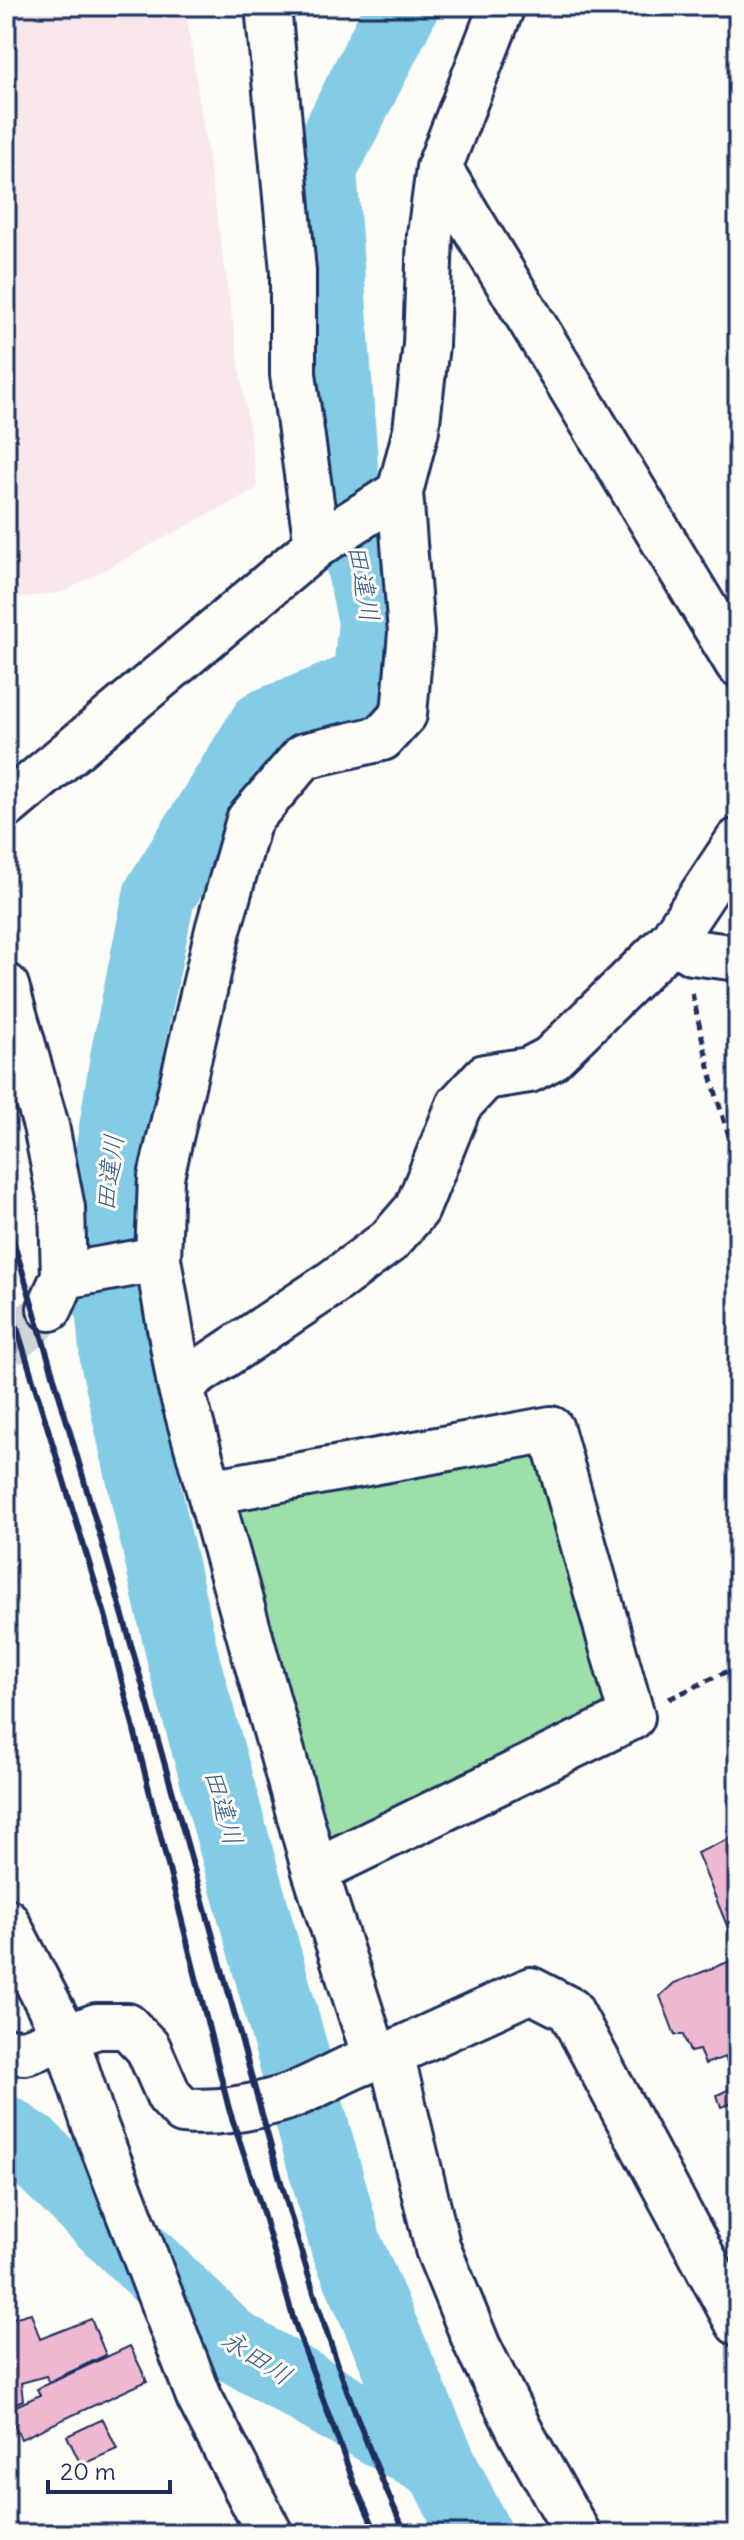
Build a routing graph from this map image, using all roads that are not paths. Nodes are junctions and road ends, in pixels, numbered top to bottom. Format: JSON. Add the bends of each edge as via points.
{"nodes":[{"id":1,"x":268,"y":6,"type":"edge"},
{"id":2,"x":502,"y":6,"type":"edge"},
{"id":3,"x":439,"y":168,"type":"junction"},
{"id":4,"x":400,"y":492,"type":"junction"},
{"id":5,"x":317,"y":545,"type":"junction"},
{"id":6,"x":738,"y":664,"type":"edge"},
{"id":7,"x":6,"y":806,"type":"edge"},
{"id":8,"x":738,"y":841,"type":"edge"},
{"id":9,"x":682,"y":946,"type":"junction"},
{"id":10,"x":738,"y":958,"type":"edge"},
{"id":11,"x":6,"y":986,"type":"edge"},
{"id":12,"x":158,"y":1259,"type":"junction"},
{"id":13,"x":180,"y":1385,"type":"junction"},
{"id":14,"x":210,"y":1492,"type":"junction"},
{"id":15,"x":315,"y":1871,"type":"junction"},
{"id":16,"x":6,"y":1921,"type":"edge"},
{"id":17,"x":66,"y":2038,"type":"junction"},
{"id":18,"x":6,"y":2051,"type":"edge"},
{"id":19,"x":383,"y":2056,"type":"junction"},
{"id":20,"x":738,"y":2323,"type":"edge"},
{"id":21,"x":270,"y":2534,"type":"edge"},
{"id":22,"x":578,"y":2534,"type":"edge"}],
"edges":[{"from":1,"to":5,"type":"street","via":[[293,271],[293,374]]},
{"from":2,"to":3,"type":"street"},
{"from":3,"to":4,"type":"street","via":[[416,430]]},
{"from":3,"to":6,"type":"street"},
{"from":4,"to":5,"type":"street"},
{"from":4,"to":12,"type":"street","via":[[411,633],[404,714],[382,738],[304,756],[249,820],[161,1177]]},
{"from":5,"to":7,"type":"street"},
{"from":8,"to":9,"type":"street"},
{"from":9,"to":10,"type":"street"},
{"from":9,"to":13,"type":"street","via":[[550,1059],[529,1070],[485,1077],[459,1105],[417,1209],[389,1241]]},
{"from":11,"to":12,"type":"street","via":[[46,1126],[62,1208],[57,1292]]},
{"from":12,"to":13,"type":"street"},
{"from":13,"to":14,"type":"street"},
{"from":14,"to":15,"type":"street"},
{"from":14,"to":15,"type":"street","via":[[551,1429],[632,1717]]},
{"from":15,"to":19,"type":"street"},
{"from":16,"to":17,"type":"street"},
{"from":17,"to":18,"type":"street","via":[[25,2052]]},
{"from":17,"to":19,"type":"street","via":[[97,2026],[127,2026],[148,2048],[169,2096],[183,2111],[205,2113],[282,2099]]},
{"from":17,"to":21,"type":"street","via":[[199,2397]]},
{"from":19,"to":20,"type":"street","via":[[531,1990],[570,2010]]},
{"from":19,"to":22,"type":"street","via":[[438,2249],[478,2347]]}]}
